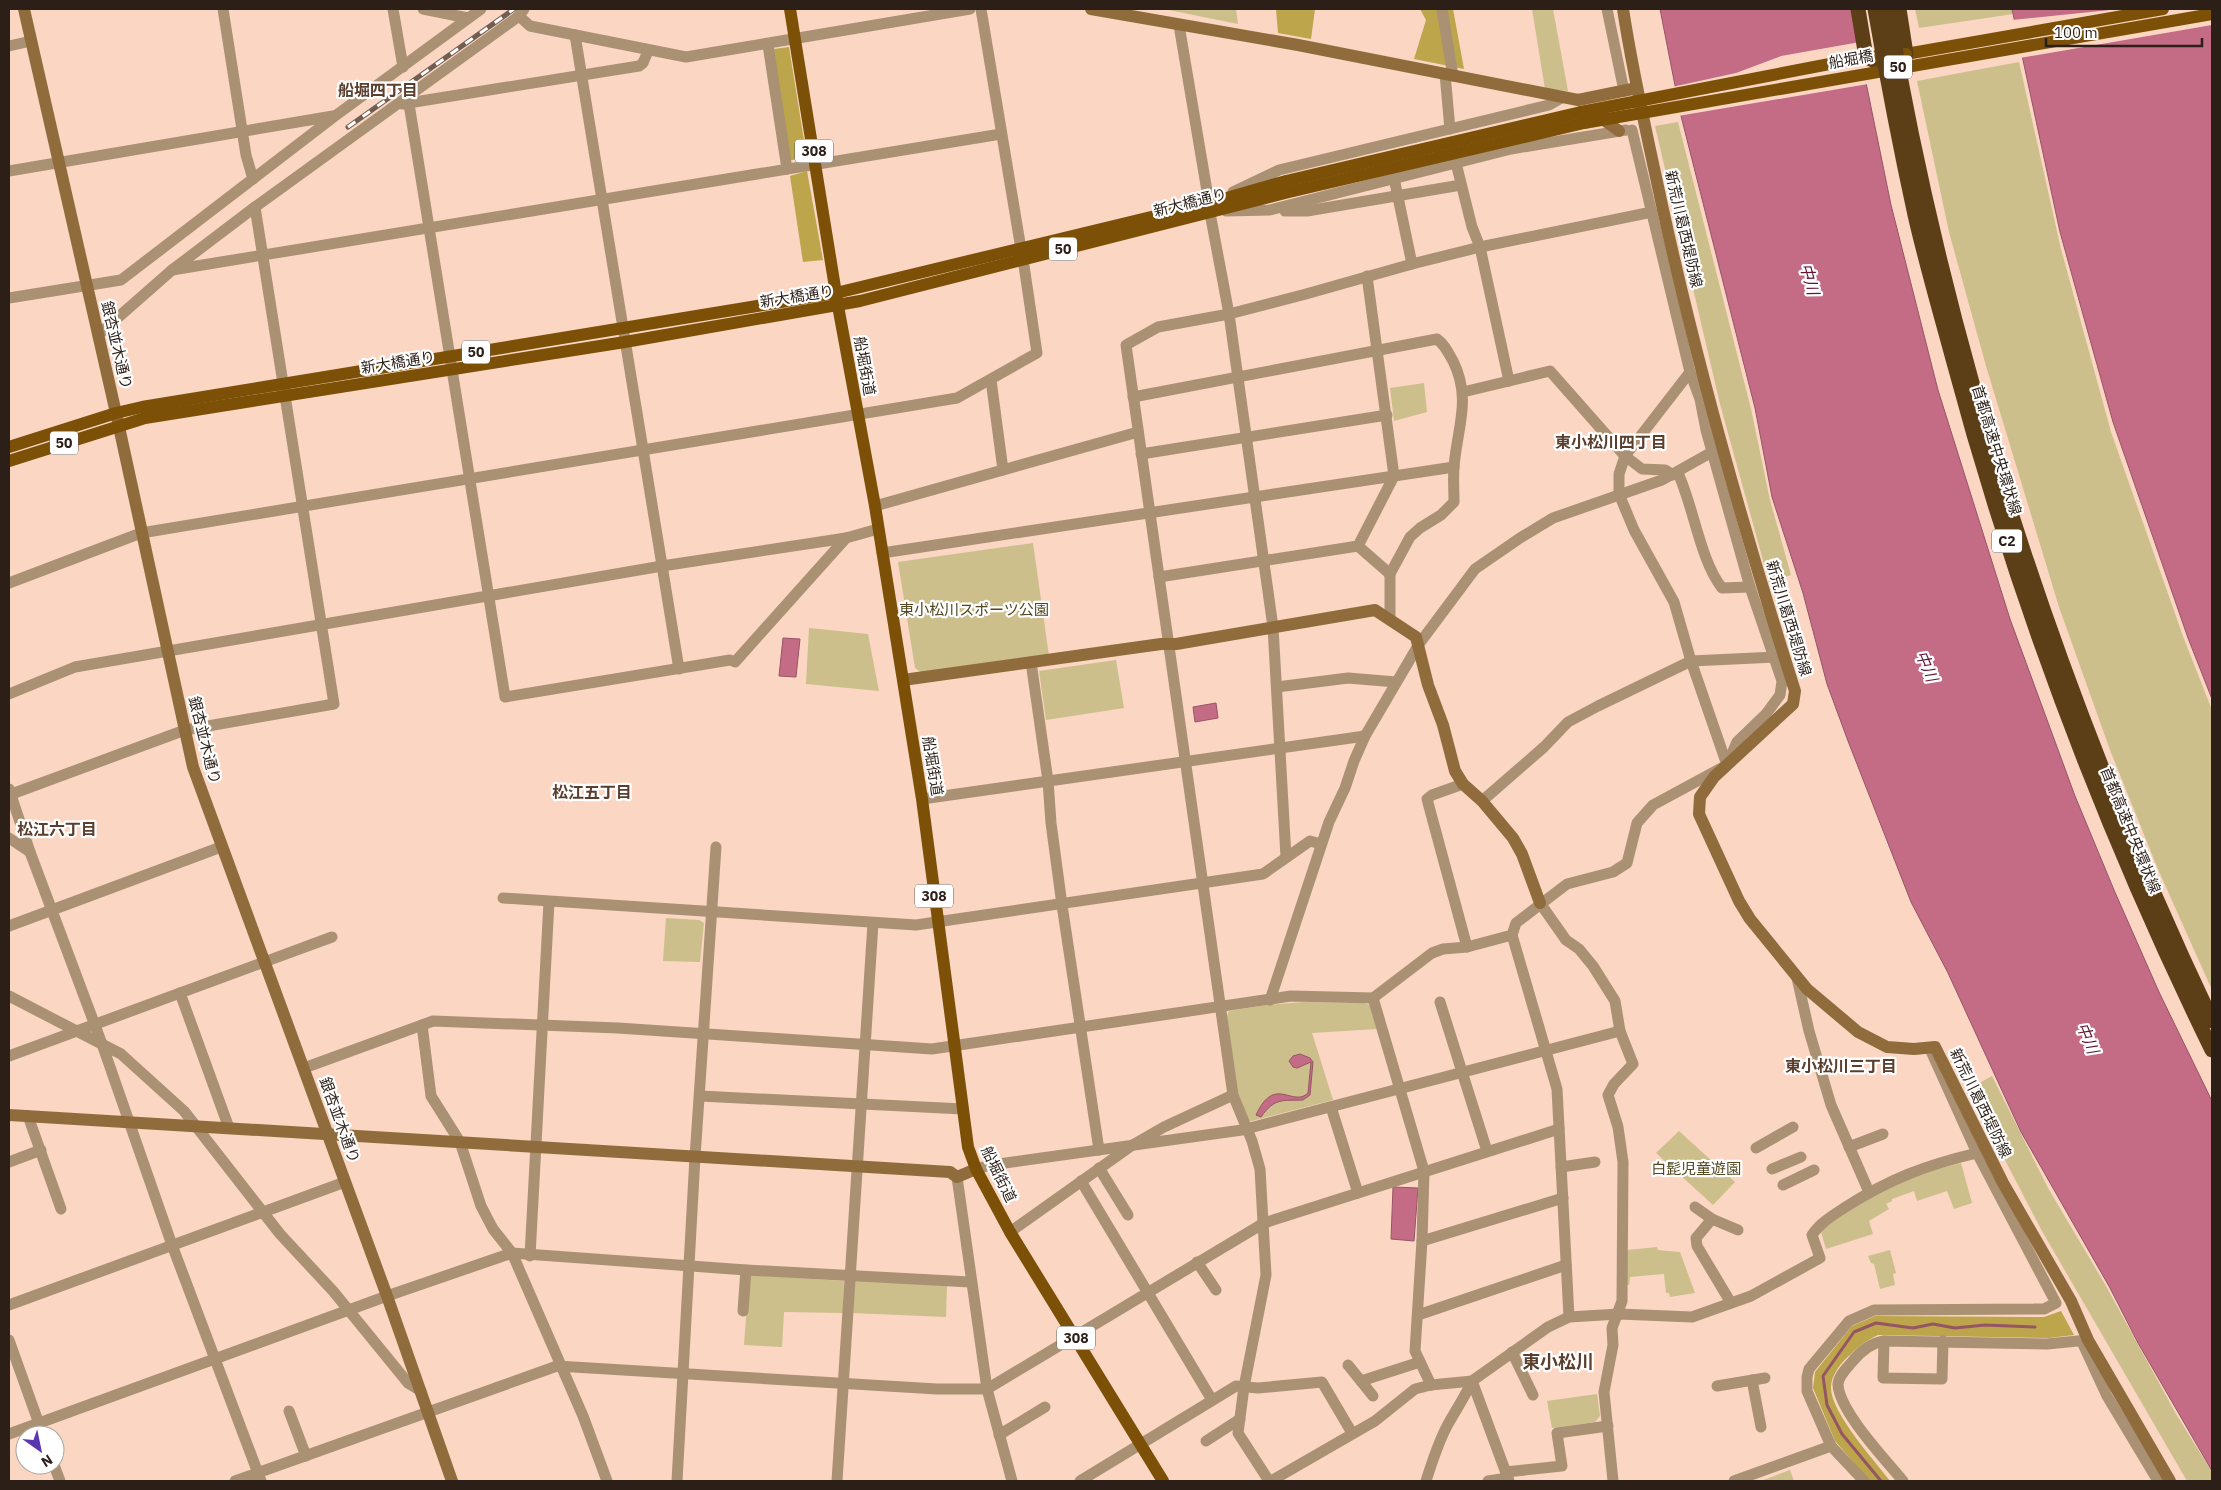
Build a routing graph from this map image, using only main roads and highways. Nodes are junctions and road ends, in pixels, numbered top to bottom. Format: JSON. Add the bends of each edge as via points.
{"nodes":[{"id":1,"x":790,"y":9,"type":"edge"},
{"id":2,"x":1858,"y":9,"type":"edge"},
{"id":3,"x":1875,"y":9,"type":"edge"},
{"id":4,"x":1888,"y":9,"type":"edge"},
{"id":5,"x":1899,"y":9,"type":"edge"},
{"id":6,"x":2163,"y":9,"type":"edge"},
{"id":7,"x":2212,"y":14,"type":"edge"},
{"id":8,"x":1906,"y":54,"type":"junction"},
{"id":9,"x":1866,"y":57,"type":"junction"},
{"id":10,"x":1891,"y":68,"type":"junction"},
{"id":11,"x":1581,"y":111,"type":"junction"},
{"id":12,"x":1022,"y":254,"type":"junction"},
{"id":13,"x":836,"y":293,"type":"junction"},
{"id":14,"x":838,"y":306,"type":"junction"},
{"id":15,"x":284,"y":390,"type":"junction"},
{"id":16,"x":117,"y":419,"type":"junction"},
{"id":17,"x":9,"y":448,"type":"edge"},
{"id":18,"x":9,"y":461,"type":"edge"},
{"id":19,"x":2212,"y":1021,"type":"edge"},
{"id":20,"x":2212,"y":1050,"type":"edge"},
{"id":21,"x":1163,"y":1481,"type":"edge"}],
"edges":[{"from":1,"to":13,"type":"main road","name":"船堀街道","number":"308"},
{"from":2,"to":9,"type":"highway"},
{"from":3,"to":20,"type":"highway","name":"首都高速中央環状線","number":"C2","bridge":true,"via":[[1915,216],[1997,511],[2057,691],[2105,815],[2165,953]]},
{"from":4,"to":19,"type":"highway","name":"首都高速中央環状線","number":"C2","bridge":true,"via":[[1954,313],[2037,592],[2147,880]]},
{"from":5,"to":8,"type":"highway"},
{"from":6,"to":8,"type":"main road","name":"船堀橋","number":"50"},
{"from":7,"to":10,"type":"main road","name":"船堀橋","number":"50","bridge":true},
{"from":8,"to":9,"type":"main road","name":"船堀橋","number":"50","bridge":true},
{"from":8,"to":10,"type":"highway","bridge":true},
{"from":9,"to":10,"type":"highway","bridge":true},
{"from":9,"to":11,"type":"main road","name":"船堀橋","number":"50","bridge":true},
{"from":10,"to":11,"type":"main road","name":"船堀橋","number":"50","bridge":true},
{"from":11,"to":12,"type":"main road","name":"新大橋通り","number":"50"},
{"from":12,"to":13,"type":"main road","name":"新大橋通り","number":"50"},
{"from":12,"to":14,"type":"main road","name":"新大橋通り","number":"50"},
{"from":13,"to":14,"type":"main road","name":"船堀街道","number":"308"},
{"from":13,"to":15,"type":"main road","name":"新大橋通り","number":"50","via":[[449,357]]},
{"from":14,"to":15,"type":"main road","name":"新大橋通り","number":"50","via":[[451,370]]},
{"from":14,"to":21,"type":"main road","name":"船堀街道","number":"308","via":[[875,506],[922,799],[968,1147],[976,1169],[1010,1232]]},
{"from":15,"to":16,"type":"main road","name":"新大橋通り","number":"50","via":[[145,418]]},
{"from":16,"to":17,"type":"main road","name":"新大橋通り","number":"50"},
{"from":16,"to":18,"type":"main road","name":"新大橋通り","number":"50"}]}
